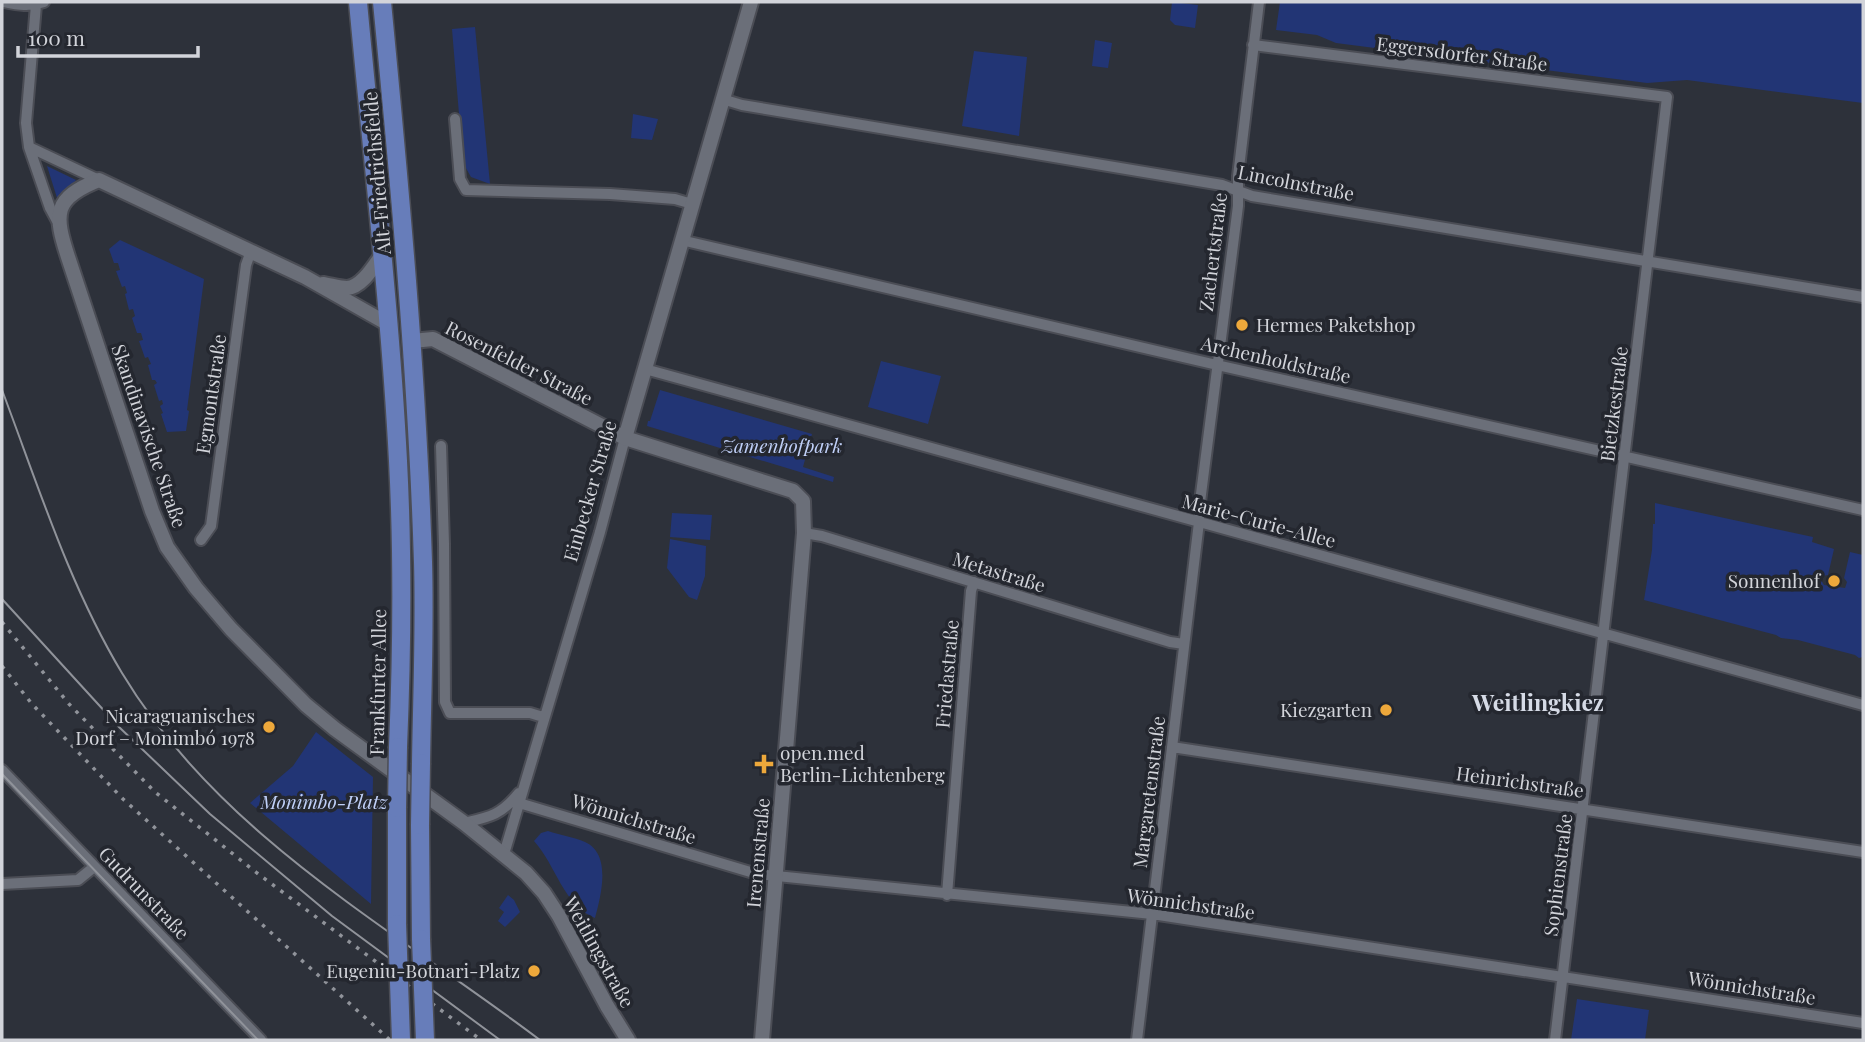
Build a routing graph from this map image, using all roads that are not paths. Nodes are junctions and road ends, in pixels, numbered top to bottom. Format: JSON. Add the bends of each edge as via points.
{"nodes":[{"id":1,"x":4,"y":2,"type":"edge"},
{"id":2,"x":358,"y":2,"type":"edge"},
{"id":3,"x":382,"y":2,"type":"edge"},
{"id":4,"x":751,"y":2,"type":"edge"},
{"id":5,"x":1259,"y":2,"type":"edge"},
{"id":6,"x":40,"y":3,"type":"edge"},
{"id":7,"x":1254,"y":45,"type":"junction"},
{"id":8,"x":1667,"y":97,"type":"joint"},
{"id":9,"x":722,"y":99,"type":"junction"},
{"id":10,"x":455,"y":119,"type":"dead end"},
{"id":11,"x":29,"y":147,"type":"junction"},
{"id":12,"x":99,"y":180,"type":"junction"},
{"id":13,"x":1238,"y":191,"type":"junction"},
{"id":14,"x":692,"y":204,"type":"junction"},
{"id":15,"x":57,"y":221,"type":"junction"},
{"id":16,"x":681,"y":240,"type":"junction"},
{"id":17,"x":251,"y":251,"type":"junction"},
{"id":18,"x":382,"y":255,"type":"junction"},
{"id":19,"x":1648,"y":262,"type":"junction"},
{"id":20,"x":315,"y":282,"type":"junction"},
{"id":21,"x":1863,"y":297,"type":"edge"},
{"id":22,"x":388,"y":324,"type":"junction"},
{"id":23,"x":412,"y":341,"type":"junction"},
{"id":24,"x":1217,"y":365,"type":"junction"},
{"id":25,"x":645,"y":369,"type":"junction"},
{"id":26,"x":625,"y":438,"type":"junction"},
{"id":27,"x":441,"y":446,"type":"dead end"},
{"id":28,"x":1625,"y":456,"type":"junction"},
{"id":29,"x":803,"y":501,"type":"joint"},
{"id":30,"x":1863,"y":510,"type":"edge"},
{"id":31,"x":1199,"y":522,"type":"junction"},
{"id":32,"x":804,"y":533,"type":"junction"},
{"id":33,"x":201,"y":540,"type":"dead end"},
{"id":34,"x":974,"y":582,"type":"junction"},
{"id":35,"x":1191,"y":590,"type":"joint"},
{"id":36,"x":1605,"y":634,"type":"junction"},
{"id":37,"x":1184,"y":644,"type":"junction"},
{"id":38,"x":1863,"y":705,"type":"edge"},
{"id":39,"x":1595,"y":715,"type":"joint"},
{"id":40,"x":543,"y":717,"type":"junction"},
{"id":41,"x":1172,"y":747,"type":"junction"},
{"id":42,"x":2,"y":770,"type":"edge"},
{"id":43,"x":523,"y":789,"type":"junction"},
{"id":44,"x":519,"y":803,"type":"junction"},
{"id":45,"x":1583,"y":809,"type":"junction"},
{"id":46,"x":464,"y":823,"type":"junction"},
{"id":47,"x":1863,"y":852,"type":"edge"},
{"id":48,"x":504,"y":854,"type":"junction"},
{"id":49,"x":94,"y":867,"type":"junction"},
{"id":50,"x":775,"y":876,"type":"junction"},
{"id":51,"x":2,"y":884,"type":"edge"},
{"id":52,"x":947,"y":895,"type":"junction"},
{"id":53,"x":1152,"y":914,"type":"junction"},
{"id":54,"x":1563,"y":976,"type":"junction"},
{"id":55,"x":1863,"y":1023,"type":"edge"},
{"id":56,"x":261,"y":1040,"type":"edge"},
{"id":57,"x":401,"y":1040,"type":"edge"},
{"id":58,"x":425,"y":1040,"type":"edge"},
{"id":59,"x":628,"y":1040,"type":"edge"},
{"id":60,"x":762,"y":1040,"type":"edge"},
{"id":61,"x":1137,"y":1040,"type":"edge"},
{"id":62,"x":1555,"y":1040,"type":"edge"}],
"edges":[{"from":1,"to":6,"type":"street","via":[[20,6]]},
{"from":2,"to":18,"type":"main road","name":"Alt-Friedrichsfelde"},
{"from":3,"to":23,"type":"main road","name":"Alt-Friedrichsfelde"},
{"from":4,"to":9,"type":"street","name":"Einbecker Straße"},
{"from":5,"to":7,"type":"street","name":"Zachertstraße"},
{"from":6,"to":11,"type":"street","name":"Skandinavische Straße","via":[[26,123]]},
{"from":7,"to":8,"type":"street","name":"Eggersdorfer Straße"},
{"from":7,"to":13,"type":"street","name":"Zachertstraße"},
{"from":8,"to":19,"type":"street","name":"Bietzkestraße"},
{"from":9,"to":13,"type":"street","name":"Lincolnstraße"},
{"from":9,"to":14,"type":"street","name":"Einbecker Straße"},
{"from":10,"to":14,"type":"street","via":[[460,179],[466,190],[610,194]]},
{"from":11,"to":12,"type":"street"},
{"from":11,"to":15,"type":"street","name":"Skandinavische Straße"},
{"from":12,"to":15,"type":"street","via":[[72,194]]},
{"from":12,"to":17,"type":"street"},
{"from":13,"to":19,"type":"street","name":"Lincolnstraße"},
{"from":13,"to":24,"type":"street","name":"Zachertstraße"},
{"from":14,"to":16,"type":"street","name":"Einbecker Straße"},
{"from":15,"to":46,"type":"street","name":"Skandinavische Straße","via":[[152,511],[181,569],[306,705]]},
{"from":16,"to":24,"type":"street","name":"Archenholdstraße"},
{"from":16,"to":25,"type":"street","name":"Einbecker Straße"},
{"from":17,"to":20,"type":"street"},
{"from":17,"to":33,"type":"street","name":"Egmontstraße","via":[[211,526]]},
{"from":18,"to":20,"type":"street","via":[[354,286]]},
{"from":18,"to":22,"type":"main road","name":"Alt-Friedrichsfelde"},
{"from":19,"to":21,"type":"street","name":"Lincolnstraße"},
{"from":19,"to":28,"type":"street","name":"Bietzkestraße"},
{"from":20,"to":22,"type":"street"},
{"from":22,"to":57,"type":"main road","name":"Frankfurter Allee","bridge":true,"via":[[400,530],[397,924]]},
{"from":23,"to":26,"type":"street","name":"Rosenfelder Straße","via":[[433,339]]},
{"from":23,"to":58,"type":"main road","bridge":true,"via":[[423,564],[421,939]]},
{"from":24,"to":28,"type":"street","name":"Archenholdstraße"},
{"from":24,"to":31,"type":"street","name":"Zachertstraße"},
{"from":25,"to":26,"type":"street","name":"Einbecker Straße"},
{"from":25,"to":31,"type":"street","name":"Marie-Curie-Allee"},
{"from":26,"to":29,"type":"street","name":"Rosenfelder Straße","via":[[793,491]]},
{"from":26,"to":40,"type":"street","name":"Einbecker Straße"},
{"from":27,"to":40,"type":"street","via":[[445,702],[450,713]]},
{"from":28,"to":30,"type":"street","name":"Archenholdstraße"},
{"from":28,"to":36,"type":"street","name":"Bietzkestraße"},
{"from":29,"to":32,"type":"street","name":"Irenenstraße"},
{"from":31,"to":35,"type":"street","name":"Zachertstraße"},
{"from":31,"to":36,"type":"street","name":"Marie-Curie-Allee"},
{"from":32,"to":34,"type":"street","name":"Metastraße"},
{"from":32,"to":50,"type":"street","name":"Irenenstraße"},
{"from":34,"to":37,"type":"street","name":"Metastraße"},
{"from":34,"to":52,"type":"street","name":"Friedastraße"},
{"from":35,"to":37,"type":"street","name":"Margaretenstraße"},
{"from":36,"to":38,"type":"street","name":"Marie-Curie-Allee"},
{"from":36,"to":39,"type":"street","name":"Bietzkestraße"},
{"from":37,"to":41,"type":"street","name":"Margaretenstraße"},
{"from":39,"to":45,"type":"street","name":"Sophienstraße"},
{"from":40,"to":43,"type":"street","name":"Einbecker Straße"},
{"from":41,"to":45,"type":"street","name":"Heinrichstraße"},
{"from":41,"to":53,"type":"street","name":"Margaretenstraße"},
{"from":42,"to":49,"type":"street","name":"Gudrunstraße"},
{"from":43,"to":44,"type":"street","name":"Einbecker Straße"},
{"from":43,"to":46,"type":"street","name":"Einbecker Straße","via":[[496,815]]},
{"from":44,"to":48,"type":"street","name":"Einbecker Straße"},
{"from":44,"to":50,"type":"street","name":"Wönnichstraße"},
{"from":45,"to":47,"type":"street","name":"Heinrichstraße"},
{"from":45,"to":54,"type":"street","name":"Sophienstraße"},
{"from":46,"to":48,"type":"street","name":"Skandinavische Straße"},
{"from":48,"to":59,"type":"street","name":"Weitlingstraße","via":[[544,893]]},
{"from":49,"to":51,"type":"street","via":[[78,880]]},
{"from":49,"to":56,"type":"street","name":"Gudrunstraße"},
{"from":50,"to":52,"type":"street","name":"Wönnichstraße"},
{"from":50,"to":60,"type":"street","name":"Irenenstraße"},
{"from":52,"to":53,"type":"street","name":"Wönnichstraße"},
{"from":53,"to":54,"type":"street","name":"Wönnichstraße"},
{"from":53,"to":61,"type":"street","name":"Margaretenstraße"},
{"from":54,"to":55,"type":"street","name":"Wönnichstraße"},
{"from":54,"to":62,"type":"street","name":"Sophienstraße"}]}
